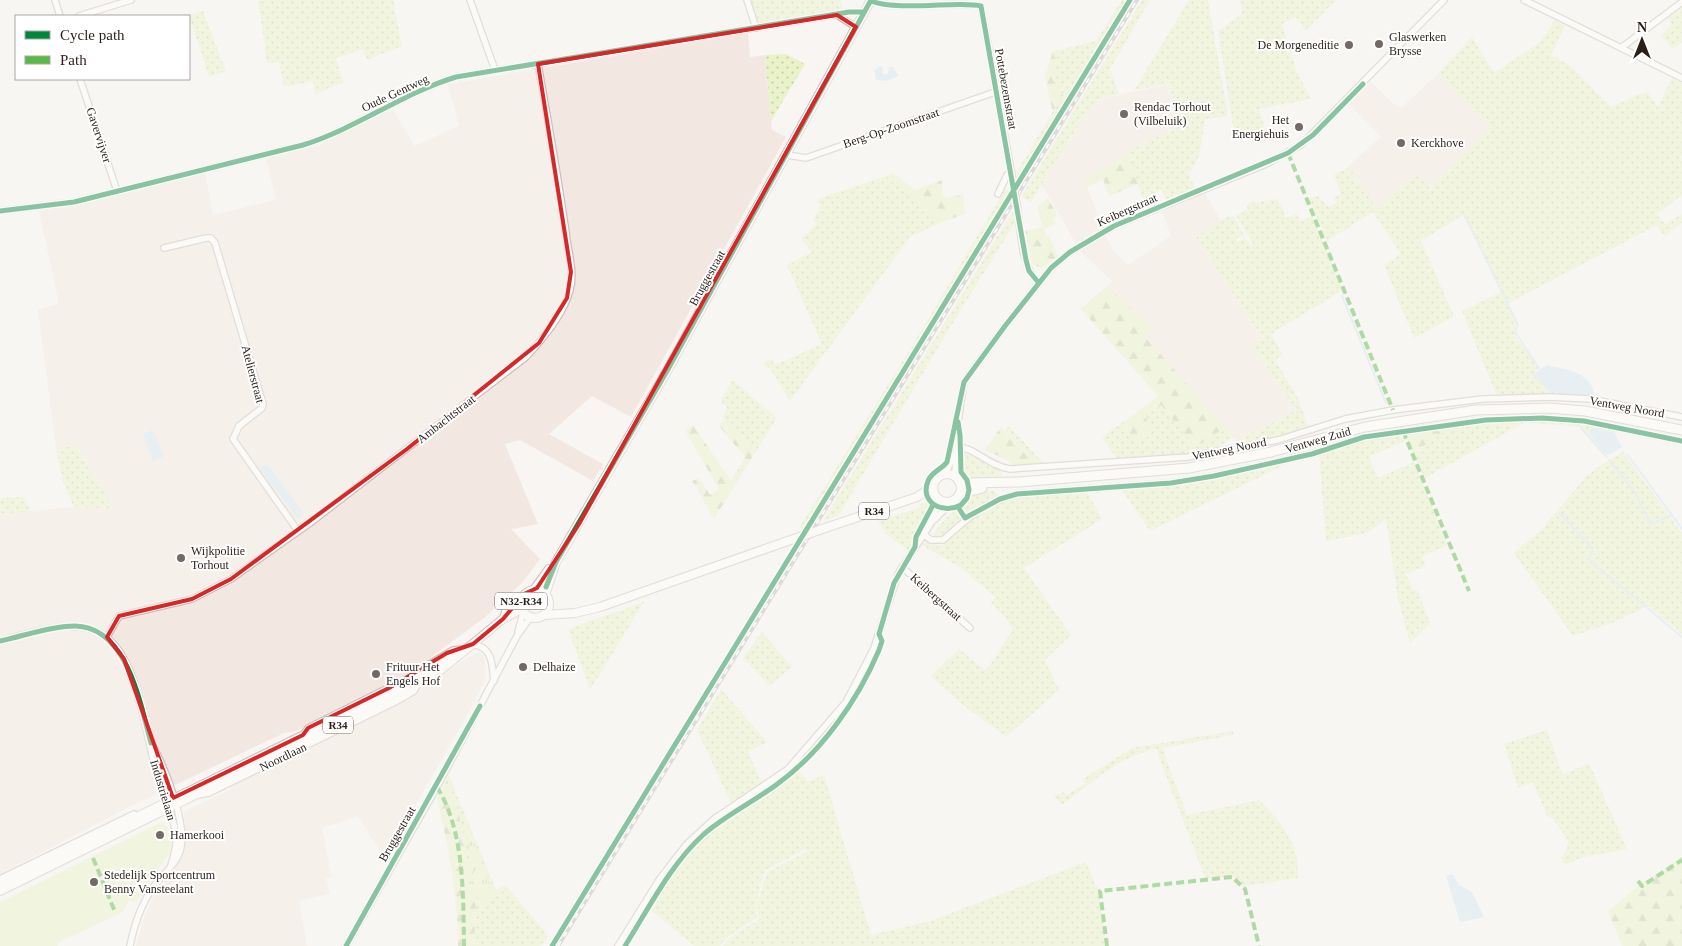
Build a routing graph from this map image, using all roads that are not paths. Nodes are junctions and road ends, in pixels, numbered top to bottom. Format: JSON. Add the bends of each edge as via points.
{"nodes":[{"id":1,"x":55,"y":0,"type":"edge"},
{"id":2,"x":131,"y":0,"type":"edge"},
{"id":3,"x":470,"y":0,"type":"edge"},
{"id":4,"x":747,"y":0,"type":"edge"},
{"id":5,"x":871,"y":0,"type":"edge"},
{"id":6,"x":1444,"y":0,"type":"edge"},
{"id":7,"x":1524,"y":0,"type":"edge"},
{"id":8,"x":1682,"y":2,"type":"edge"},
{"id":9,"x":864,"y":12,"type":"junction"},
{"id":10,"x":60,"y":15,"type":"edge"},
{"id":11,"x":81,"y":15,"type":"edge"},
{"id":12,"x":837,"y":15,"type":"junction"},
{"id":13,"x":856,"y":27,"type":"junction"},
{"id":14,"x":756,"y":28,"type":"junction"},
{"id":15,"x":1621,"y":48,"type":"junction"},
{"id":16,"x":538,"y":64,"type":"junction"},
{"id":17,"x":495,"y":70,"type":"junction"},
{"id":18,"x":1682,"y":78,"type":"edge"},
{"id":19,"x":80,"y":80,"type":"edge"},
{"id":20,"x":995,"y":92,"type":"junction"},
{"id":21,"x":787,"y":155,"type":"junction"},
{"id":22,"x":1012,"y":174,"type":"junction"},
{"id":23,"x":117,"y":191,"type":"junction"},
{"id":24,"x":998,"y":194,"type":"dead end"},
{"id":25,"x":0,"y":211,"type":"edge"},
{"id":26,"x":164,"y":248,"type":"dead end"},
{"id":27,"x":1038,"y":282,"type":"junction"},
{"id":28,"x":1682,"y":418,"type":"edge"},
{"id":29,"x":1682,"y":430,"type":"edge"},
{"id":30,"x":1682,"y":441,"type":"edge"},
{"id":31,"x":955,"y":448,"type":"junction"},
{"id":32,"x":946,"y":474,"type":"junction"},
{"id":33,"x":957,"y":479,"type":"junction"},
{"id":34,"x":1019,"y":482,"type":"junction"},
{"id":35,"x":933,"y":486,"type":"junction"},
{"id":36,"x":960,"y":494,"type":"junction"},
{"id":37,"x":917,"y":497,"type":"junction"},
{"id":38,"x":937,"y":498,"type":"junction"},
{"id":39,"x":952,"y":502,"type":"junction"},
{"id":40,"x":931,"y":523,"type":"junction"},
{"id":41,"x":298,"y":531,"type":"junction"},
{"id":42,"x":923,"y":534,"type":"junction"},
{"id":43,"x":556,"y":562,"type":"junction"},
{"id":44,"x":902,"y":567,"type":"junction"},
{"id":45,"x":534,"y":590,"type":"junction"},
{"id":46,"x":522,"y":597,"type":"junction"},
{"id":47,"x":547,"y":597,"type":"junction"},
{"id":48,"x":568,"y":613,"type":"junction"},
{"id":49,"x":525,"y":614,"type":"junction"},
{"id":50,"x":544,"y":615,"type":"junction"},
{"id":51,"x":503,"y":619,"type":"junction"},
{"id":52,"x":970,"y":628,"type":"dead end"},
{"id":53,"x":107,"y":637,"type":"junction"},
{"id":54,"x":0,"y":641,"type":"edge"},
{"id":55,"x":472,"y":644,"type":"junction"},
{"id":56,"x":494,"y":681,"type":"junction"},
{"id":57,"x":171,"y":804,"type":"junction"},
{"id":58,"x":150,"y":809,"type":"junction"},
{"id":59,"x":0,"y":879,"type":"edge"},
{"id":60,"x":0,"y":884,"type":"edge"},
{"id":61,"x":0,"y":891,"type":"edge"},
{"id":62,"x":130,"y":946,"type":"edge"},
{"id":63,"x":346,"y":946,"type":"edge"},
{"id":64,"x":618,"y":946,"type":"edge"}],
"edges":[{"from":1,"to":10,"type":"street"},
{"from":2,"to":11,"type":"street"},
{"from":3,"to":17,"type":"street"},
{"from":4,"to":14,"type":"street"},
{"from":5,"to":9,"type":"main road","name":"Bruggestraat"},
{"from":5,"to":20,"type":"street","name":"Pottebezemstraat","via":[[886,4],[962,2],[980,6]]},
{"from":6,"to":27,"type":"street","name":"Keibergstraat","via":[[1301,145],[1266,164],[1114,226],[1070,252]]},
{"from":7,"to":15,"type":"street"},
{"from":8,"to":15,"type":"street"},
{"from":9,"to":12,"type":"street","name":"Oude Gentweg"},
{"from":9,"to":13,"type":"main road","name":"Bruggestraat"},
{"from":12,"to":13,"type":"street"},
{"from":12,"to":14,"type":"street","name":"Oude Gentweg"},
{"from":13,"to":21,"type":"main road","name":"Bruggestraat"},
{"from":14,"to":16,"type":"street","name":"Oude Gentweg"},
{"from":15,"to":18,"type":"street"},
{"from":16,"to":17,"type":"street","name":"Oude Gentweg"},
{"from":16,"to":41,"type":"street","name":"Ambachtstraat","via":[[560,184],[571,272],[568,298],[550,328],[526,357]]},
{"from":17,"to":23,"type":"street","name":"Oude Gentweg","via":[[439,83],[312,142]]},
{"from":19,"to":23,"type":"street","name":"Gavervijver"},
{"from":20,"to":21,"type":"street","name":"Berg-Op-Zoomstraat","via":[[806,158]]},
{"from":20,"to":22,"type":"street","name":"Pottebezemstraat"},
{"from":21,"to":43,"type":"main road","name":"Bruggestraat"},
{"from":22,"to":24,"type":"street","via":[[1007,175]]},
{"from":22,"to":27,"type":"street","name":"Pottebezemstraat","bridge":true,"via":[[1026,260]]},
{"from":23,"to":25,"type":"street","name":"Oude Gentweg","via":[[74,202]]},
{"from":26,"to":41,"type":"street","name":"Atelierstraat","via":[[206,238],[211,238],[214,243],[263,404],[239,426],[233,439]]},
{"from":27,"to":31,"type":"street","name":"Keibergstraat","via":[[964,382]]},
{"from":28,"to":31,"type":"street","name":"Ventweg Noord","via":[[1590,399],[1522,397],[1393,410],[1344,419],[1278,440],[1188,457],[1010,469],[994,466],[969,448]]},
{"from":29,"to":34,"type":"highway","via":[[1585,411],[1534,408],[1476,410],[1365,427],[1224,463]]},
{"from":30,"to":42,"type":"street","name":"Ventweg Zuid","via":[[1584,420],[1518,418],[1456,423],[1364,437],[1312,454],[1171,483],[1017,494],[973,513],[943,540],[931,540]]},
{"from":31,"to":32,"type":"street","name":"Keibergstraat"},
{"from":31,"to":33,"type":"street","name":"Keibergstraat"},
{"from":32,"to":33,"type":"main road"},
{"from":32,"to":35,"type":"main road","via":[[937,478]]},
{"from":33,"to":34,"type":"highway","via":[[979,484]]},
{"from":33,"to":36,"type":"main road"},
{"from":34,"to":36,"type":"highway","via":[[976,488]]},
{"from":35,"to":37,"type":"main road","number":"R34"},
{"from":35,"to":38,"type":"main road"},
{"from":36,"to":39,"type":"main road"},
{"from":37,"to":38,"type":"main road","number":"R34"},
{"from":37,"to":48,"type":"main road","number":"R34","bridge":true,"via":[[612,604]]},
{"from":38,"to":39,"type":"main road"},
{"from":38,"to":40,"type":"street","name":"Keibergstraat"},
{"from":39,"to":40,"type":"street","name":"Keibergstraat"},
{"from":40,"to":42,"type":"street","name":"Keibergstraat"},
{"from":41,"to":53,"type":"street","name":"Ambachtstraat","via":[[206,593],[119,616]]},
{"from":42,"to":44,"type":"street","name":"Keibergstraat"},
{"from":43,"to":45,"type":"main road","name":"Bruggestraat"},
{"from":43,"to":47,"type":"main road","name":"Bruggestraat"},
{"from":44,"to":52,"type":"street","name":"Keibergstraat"},
{"from":44,"to":64,"type":"street","name":"Keibergstraat","via":[[868,662],[837,714],[788,769],[714,819],[686,844]]},
{"from":45,"to":46,"type":"main road","number":"N32-R34"},
{"from":45,"to":47,"type":"main road","number":"N32-R34"},
{"from":46,"to":49,"type":"main road","number":"N32-R34"},
{"from":46,"to":51,"type":"main road","name":"Noordlaan","number":"R34"},
{"from":47,"to":48,"type":"main road","via":[[555,608]]},
{"from":47,"to":50,"type":"main road","number":"N32-R34","via":[[549,608]]},
{"from":48,"to":50,"type":"main road","number":"R34"},
{"from":49,"to":50,"type":"main road","number":"N32-R34","via":[[538,618]]},
{"from":49,"to":51,"type":"main road","name":"Noordlaan","number":"R34"},
{"from":49,"to":56,"type":"street","name":"Bruggestraat"},
{"from":51,"to":55,"type":"main road","name":"Noordlaan","number":"R34"},
{"from":53,"to":54,"type":"street","via":[[88,628],[66,627]]},
{"from":53,"to":57,"type":"street","name":"Industrielaan","via":[[124,659],[151,743],[153,760]]},
{"from":55,"to":56,"type":"street","via":[[489,653]]},
{"from":55,"to":57,"type":"main road","name":"Noordlaan","number":"R34","via":[[391,692]]},
{"from":55,"to":57,"type":"main road","name":"Noordlaan","number":"R34","via":[[418,684],[196,796]]},
{"from":56,"to":63,"type":"street","name":"Bruggestraat"},
{"from":57,"to":58,"type":"main road","name":"Noordlaan","number":"R34"},
{"from":57,"to":61,"type":"main road","name":"Noordlaan","number":"R34"},
{"from":57,"to":62,"type":"street","name":"Industrielaan","via":[[176,839],[170,866],[147,898]]},
{"from":58,"to":59,"type":"street","name":"Noordlaan"},
{"from":58,"to":60,"type":"main road","name":"Noordlaan","number":"R34"}]}
